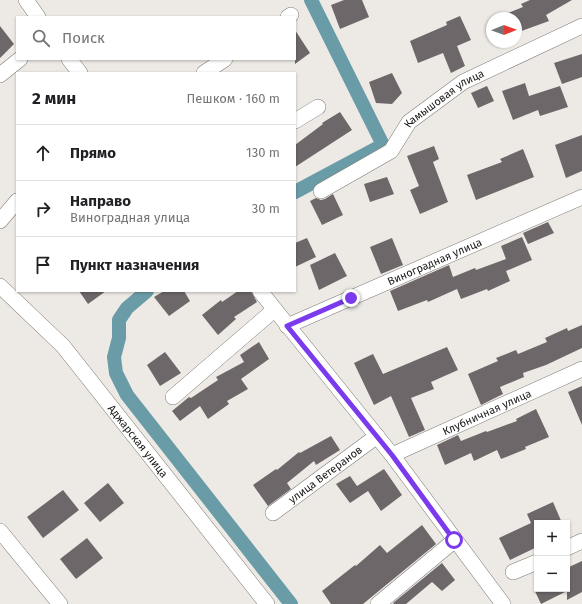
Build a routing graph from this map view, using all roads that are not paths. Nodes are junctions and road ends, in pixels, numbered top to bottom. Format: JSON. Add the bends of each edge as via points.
{"nodes":[{"id":1,"x":26,"y":0,"type":"edge"},
{"id":2,"x":37,"y":16,"type":"edge"},
{"id":3,"x":582,"y":26,"type":"edge"},
{"id":4,"x":19,"y":60,"type":"edge"},
{"id":5,"x":70,"y":60,"type":"edge"},
{"id":6,"x":224,"y":60,"type":"edge"},
{"id":7,"x":79,"y":72,"type":"edge"},
{"id":8,"x":206,"y":72,"type":"edge"},
{"id":9,"x":0,"y":75,"type":"edge"},
{"id":10,"x":318,"y":107,"type":"dead end"},
{"id":11,"x":296,"y":120,"type":"edge"},
{"id":12,"x":321,"y":191,"type":"dead end"},
{"id":13,"x":582,"y":197,"type":"edge"},
{"id":14,"x":16,"y":202,"type":"edge"},
{"id":15,"x":0,"y":221,"type":"edge"},
{"id":16,"x":0,"y":286,"type":"edge"},
{"id":17,"x":261,"y":292,"type":"edge"},
{"id":18,"x":274,"y":310,"type":"junction"},
{"id":19,"x":287,"y":326,"type":"junction"},
{"id":20,"x":582,"y":369,"type":"edge"},
{"id":21,"x":173,"y":397,"type":"dead end"},
{"id":22,"x":377,"y":436,"type":"junction"},
{"id":23,"x":392,"y":455,"type":"junction"},
{"id":24,"x":273,"y":513,"type":"dead end"},
{"id":25,"x":0,"y":531,"type":"edge"},
{"id":26,"x":454,"y":540,"type":"junction"},
{"id":27,"x":582,"y":541,"type":"edge"},
{"id":28,"x":570,"y":547,"type":"edge"},
{"id":29,"x":534,"y":563,"type":"edge"},
{"id":30,"x":513,"y":572,"type":"dead end"},
{"id":31,"x":60,"y":604,"type":"edge"},
{"id":32,"x":268,"y":604,"type":"edge"},
{"id":33,"x":378,"y":604,"type":"edge"},
{"id":34,"x":503,"y":604,"type":"edge"}],
"edges":[{"from":1,"to":2,"type":"street"},
{"from":3,"to":12,"type":"street","name":"Камышовая улица","via":[[463,82],[409,122],[391,151]]},
{"from":4,"to":9,"type":"street"},
{"from":5,"to":7,"type":"street"},
{"from":6,"to":8,"type":"street"},
{"from":10,"to":11,"type":"street"},
{"from":13,"to":19,"type":"street","name":"Виноградная улица"},
{"from":14,"to":15,"type":"street"},
{"from":16,"to":32,"type":"street","name":"Аджарская улица","via":[[63,346]]},
{"from":17,"to":18,"type":"street"},
{"from":18,"to":19,"type":"street"},
{"from":18,"to":21,"type":"street"},
{"from":19,"to":22,"type":"street"},
{"from":20,"to":23,"type":"street","name":"Клубничная улица"},
{"from":22,"to":23,"type":"street"},
{"from":22,"to":24,"type":"street","name":"улица Ветеранов"},
{"from":23,"to":26,"type":"street"},
{"from":25,"to":31,"type":"street"},
{"from":26,"to":33,"type":"street"},
{"from":26,"to":34,"type":"street"},
{"from":27,"to":28,"type":"street"},
{"from":29,"to":30,"type":"street"}]}
